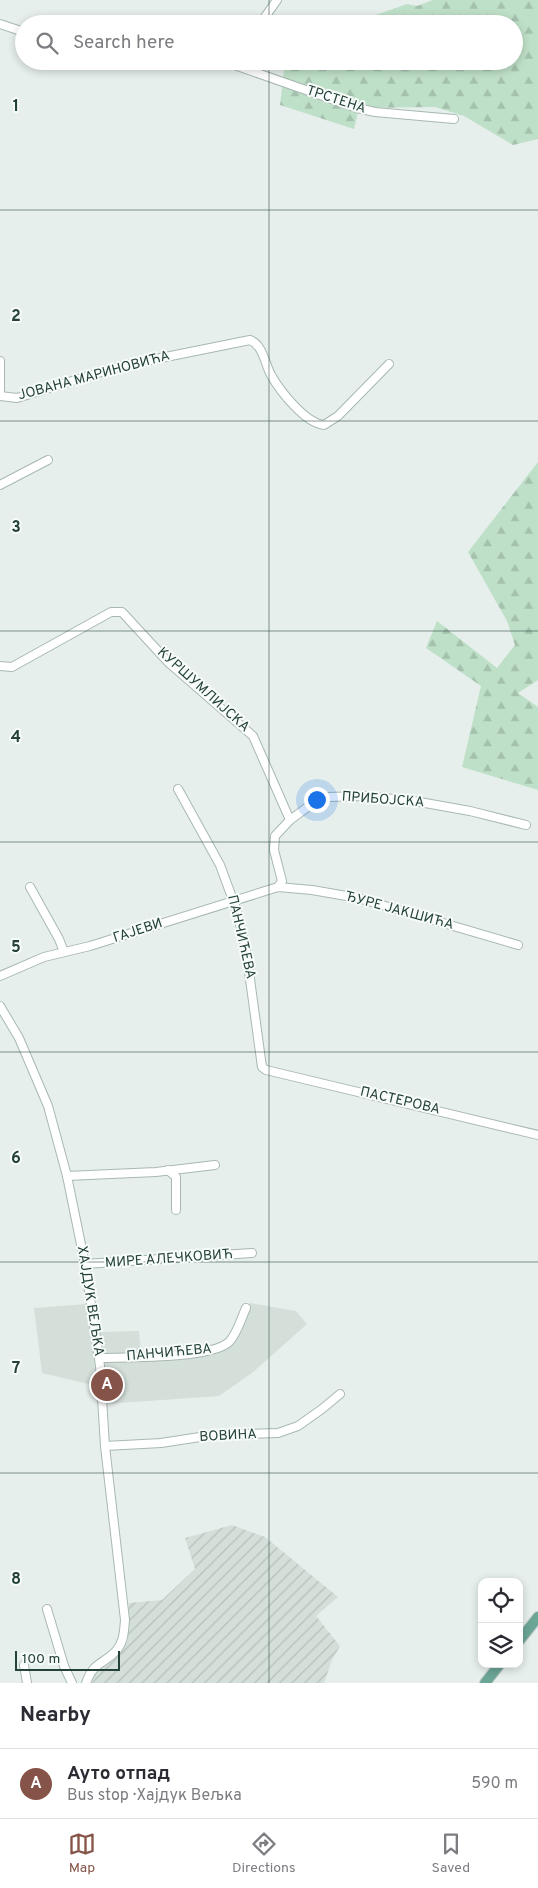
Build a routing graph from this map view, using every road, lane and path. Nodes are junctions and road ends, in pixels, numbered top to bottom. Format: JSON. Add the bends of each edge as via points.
{"nodes":[{"id":1,"x":277,"y":0,"type":"edge"},
{"id":2,"x":266,"y":15,"type":"edge"},
{"id":3,"x":0,"y":24,"type":"edge"},
{"id":4,"x":15,"y":29,"type":"edge"},
{"id":5,"x":256,"y":70,"type":"edge"},
{"id":6,"x":454,"y":119,"type":"dead end"},
{"id":7,"x":0,"y":361,"type":"edge"},
{"id":8,"x":389,"y":364,"type":"dead end"},
{"id":9,"x":0,"y":395,"type":"edge"},
{"id":10,"x":48,"y":460,"type":"dead end"},
{"id":11,"x":0,"y":485,"type":"edge"},
{"id":12,"x":0,"y":666,"type":"edge"},
{"id":13,"x":178,"y":789,"type":"dead end"},
{"id":14,"x":290,"y":820,"type":"junction"},
{"id":15,"x":526,"y":825,"type":"dead end"},
{"id":16,"x":30,"y":887,"type":"dead end"},
{"id":17,"x":278,"y":888,"type":"junction"},
{"id":18,"x":233,"y":900,"type":"junction"},
{"id":19,"x":518,"y":945,"type":"dead end"},
{"id":20,"x":64,"y":952,"type":"junction"},
{"id":21,"x":0,"y":976,"type":"edge"},
{"id":22,"x":0,"y":1006,"type":"edge"},
{"id":23,"x":262,"y":1067,"type":"joint"},
{"id":24,"x":538,"y":1135,"type":"edge"},
{"id":25,"x":215,"y":1165,"type":"dead end"},
{"id":26,"x":168,"y":1170,"type":"junction"},
{"id":27,"x":67,"y":1176,"type":"junction"},
{"id":28,"x":176,"y":1210,"type":"dead end"},
{"id":29,"x":252,"y":1253,"type":"dead end"},
{"id":30,"x":85,"y":1264,"type":"junction"},
{"id":31,"x":246,"y":1308,"type":"dead end"},
{"id":32,"x":99,"y":1358,"type":"junction"},
{"id":33,"x":340,"y":1394,"type":"dead end"},
{"id":34,"x":105,"y":1446,"type":"junction"},
{"id":35,"x":47,"y":1609,"type":"dead end"},
{"id":36,"x":538,"y":1617,"type":"edge"},
{"id":37,"x":523,"y":1636,"type":"edge"},
{"id":38,"x":24,"y":1665,"type":"dead end"},
{"id":39,"x":497,"y":1668,"type":"edge"},
{"id":40,"x":26,"y":1683,"type":"edge"},
{"id":41,"x":72,"y":1683,"type":"edge"},
{"id":42,"x":86,"y":1683,"type":"edge"},
{"id":43,"x":485,"y":1683,"type":"edge"}],
"edges":[{"from":1,"to":2,"type":"street"},
{"from":3,"to":4,"type":"street"},
{"from":5,"to":6,"type":"street","name":"ТРСТЕНА","via":[[357,108]]},
{"from":7,"to":9,"type":"street"},
{"from":8,"to":9,"type":"street","name":"ЈОВАНА МАРИНОВИЋА","via":[[338,416],[324,425],[315,423],[285,395],[259,349],[250,340],[121,366],[16,398]]},
{"from":10,"to":11,"type":"street"},
{"from":12,"to":14,"type":"street","name":"КУРШУМЛИЈСКА","via":[[12,667],[112,612],[122,612],[169,662],[253,736]]},
{"from":13,"to":18,"type":"street","name":"ПАНЧИЋЕВА","via":[[220,865]]},
{"from":14,"to":15,"type":"street","name":"ПРИБОЈСКА","via":[[324,798],[364,796],[452,807]]},
{"from":14,"to":17,"type":"street","name":"ПРИБОЈСКА","via":[[278,830],[273,842],[281,876]]},
{"from":16,"to":20,"type":"street"},
{"from":17,"to":18,"type":"street","name":"ГАЈЕВИ"},
{"from":17,"to":19,"type":"street","name":"ЂУРЕ ЈАКШИЋА","via":[[358,898]]},
{"from":18,"to":20,"type":"street","name":"ГАЈЕВИ"},
{"from":18,"to":23,"type":"street","name":"ПАНЧИЋЕВА","via":[[246,950]]},
{"from":20,"to":21,"type":"street","name":"ГАЈЕВИ"},
{"from":22,"to":27,"type":"street","name":"ХАЈДУК ВЕЉКА","via":[[19,1038],[48,1106]]},
{"from":23,"to":24,"type":"street","name":"ПАСТЕРОВА"},
{"from":25,"to":26,"type":"street"},
{"from":26,"to":27,"type":"street"},
{"from":26,"to":28,"type":"street","via":[[176,1177]]},
{"from":27,"to":30,"type":"street","name":"ХАЈДУК ВЕЉКА"},
{"from":29,"to":30,"type":"street","name":"МИРЕ АЛЕЧКОВИЋ"},
{"from":30,"to":32,"type":"street","name":"ХАЈДУК ВЕЉКА"},
{"from":31,"to":32,"type":"street","name":"ПАНЧИЋЕВА","via":[[232,1338],[218,1349]]},
{"from":32,"to":34,"type":"street","name":"ХАЈДУК ВЕЉКА"},
{"from":33,"to":34,"type":"street","name":"ВОВИНА","via":[[298,1426],[278,1433],[213,1435],[161,1443]]},
{"from":34,"to":42,"type":"street","name":"ХАЈДУК ВЕЉКА","via":[[125,1620],[124,1638],[115,1652],[90,1672]]},
{"from":35,"to":41,"type":"street"},
{"from":36,"to":37,"type":"main road"},
{"from":38,"to":40,"type":"street"},
{"from":39,"to":43,"type":"main road"}]}
